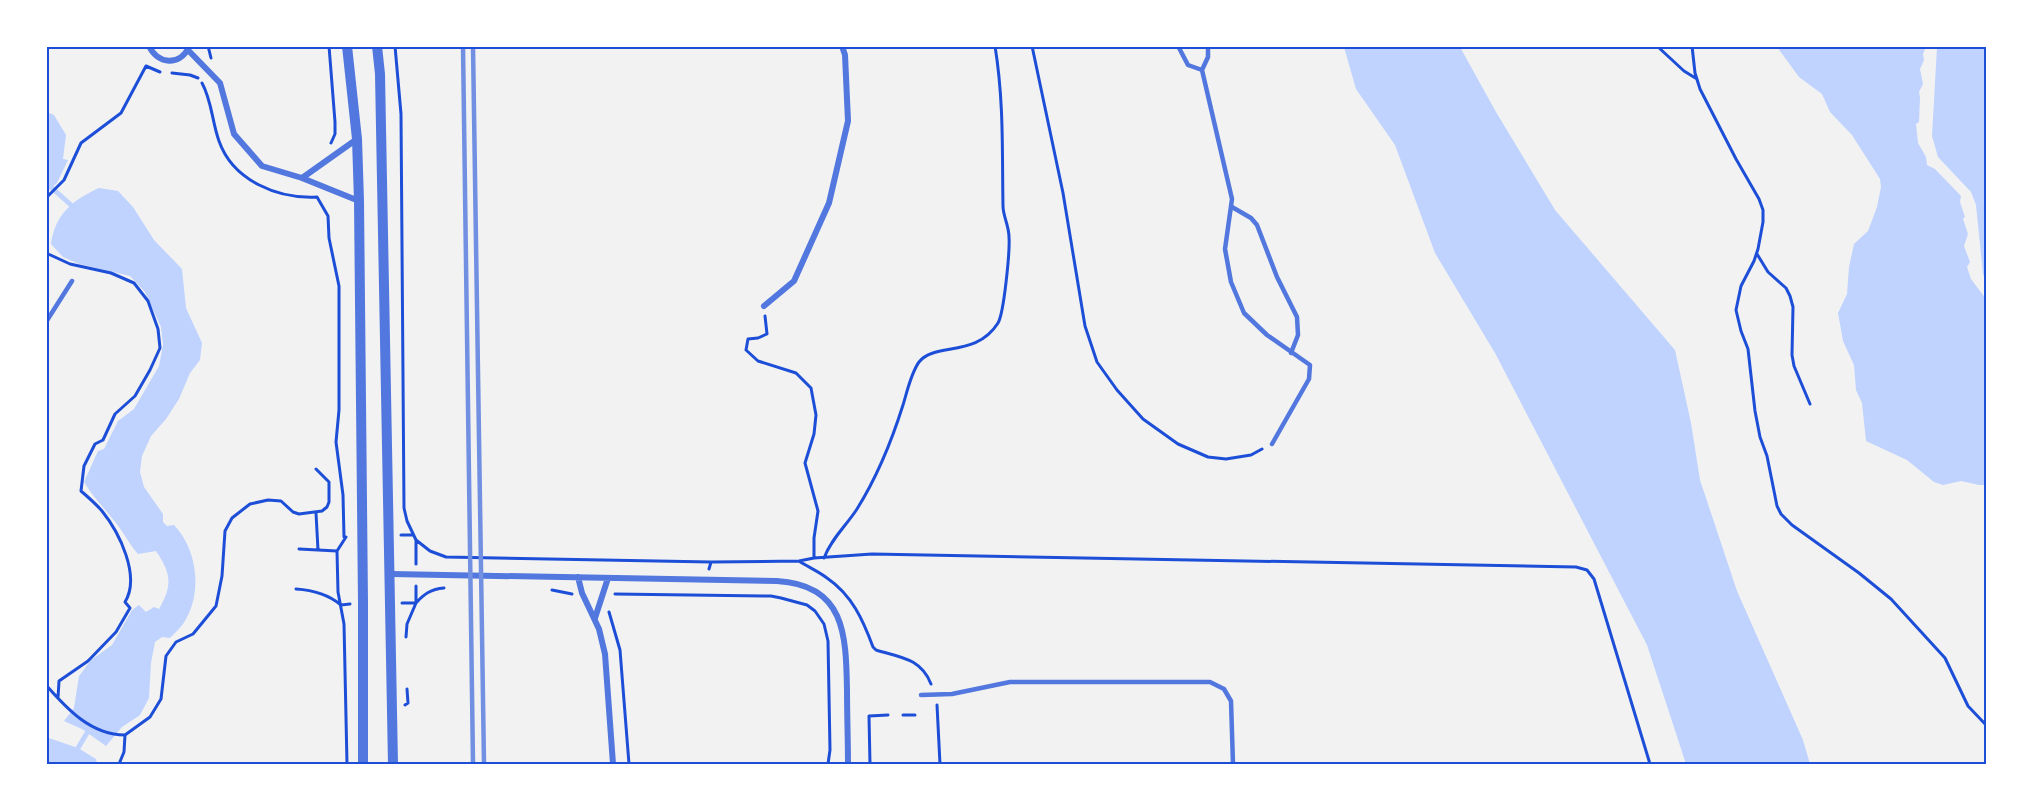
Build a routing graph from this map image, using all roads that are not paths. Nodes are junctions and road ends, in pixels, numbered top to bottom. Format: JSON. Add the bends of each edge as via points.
{"nodes":[{"id":1,"x":149,"y":46,"type":"edge"},
{"id":2,"x":347,"y":46,"type":"edge"},
{"id":3,"x":377,"y":46,"type":"edge"},
{"id":4,"x":842,"y":46,"type":"edge"},
{"id":5,"x":1178,"y":46,"type":"edge"},
{"id":6,"x":1208,"y":46,"type":"edge"},
{"id":7,"x":189,"y":48,"type":"edge"},
{"id":8,"x":1202,"y":70,"type":"junction"},
{"id":9,"x":357,"y":139,"type":"junction"},
{"id":10,"x":302,"y":178,"type":"junction"},
{"id":11,"x":359,"y":201,"type":"junction"},
{"id":12,"x":1232,"y":207,"type":"junction"},
{"id":13,"x":72,"y":281,"type":"dead end"},
{"id":14,"x":764,"y":306,"type":"road end"},
{"id":15,"x":46,"y":322,"type":"edge"},
{"id":16,"x":1290,"y":353,"type":"junction"},
{"id":17,"x":1272,"y":444,"type":"road end"},
{"id":18,"x":390,"y":574,"type":"junction"},
{"id":19,"x":578,"y":578,"type":"junction"},
{"id":20,"x":608,"y":578,"type":"junction"},
{"id":21,"x":595,"y":619,"type":"junction"},
{"id":22,"x":921,"y":695,"type":"dead end"},
{"id":23,"x":363,"y":765,"type":"edge"},
{"id":24,"x":393,"y":765,"type":"edge"},
{"id":25,"x":613,"y":765,"type":"edge"},
{"id":26,"x":848,"y":765,"type":"edge"},
{"id":27,"x":1233,"y":765,"type":"edge"}],
"edges":[{"from":1,"to":7,"type":"street","via":[[153,55],[165,61],[178,60]]},
{"from":2,"to":9,"type":"street"},
{"from":3,"to":18,"type":"street"},
{"from":4,"to":14,"type":"street","via":[[848,121],[830,203],[794,281]]},
{"from":5,"to":8,"type":"lane","via":[[1188,64]]},
{"from":6,"to":8,"type":"lane"},
{"from":7,"to":10,"type":"street","via":[[220,82],[234,134],[262,166]]},
{"from":8,"to":12,"type":"lane"},
{"from":9,"to":10,"type":"street"},
{"from":9,"to":11,"type":"street"},
{"from":10,"to":11,"type":"street"},
{"from":11,"to":23,"type":"street"},
{"from":12,"to":16,"type":"lane","via":[[1257,225],[1297,317],[1298,335]]},
{"from":12,"to":16,"type":"lane","via":[[1225,249],[1231,282],[1244,313]]},
{"from":13,"to":15,"type":"lane"},
{"from":16,"to":17,"type":"lane","via":[[1310,365],[1309,379]]},
{"from":18,"to":19,"type":"street"},
{"from":18,"to":24,"type":"street"},
{"from":19,"to":20,"type":"street"},
{"from":19,"to":21,"type":"street"},
{"from":20,"to":21,"type":"street"},
{"from":20,"to":26,"type":"street","via":[[777,581],[801,583],[820,594],[836,611],[846,654]]},
{"from":21,"to":25,"type":"street","via":[[605,654]]},
{"from":22,"to":27,"type":"lane","via":[[952,694],[1010,682],[1210,682],[1224,689],[1231,701]]}]}
